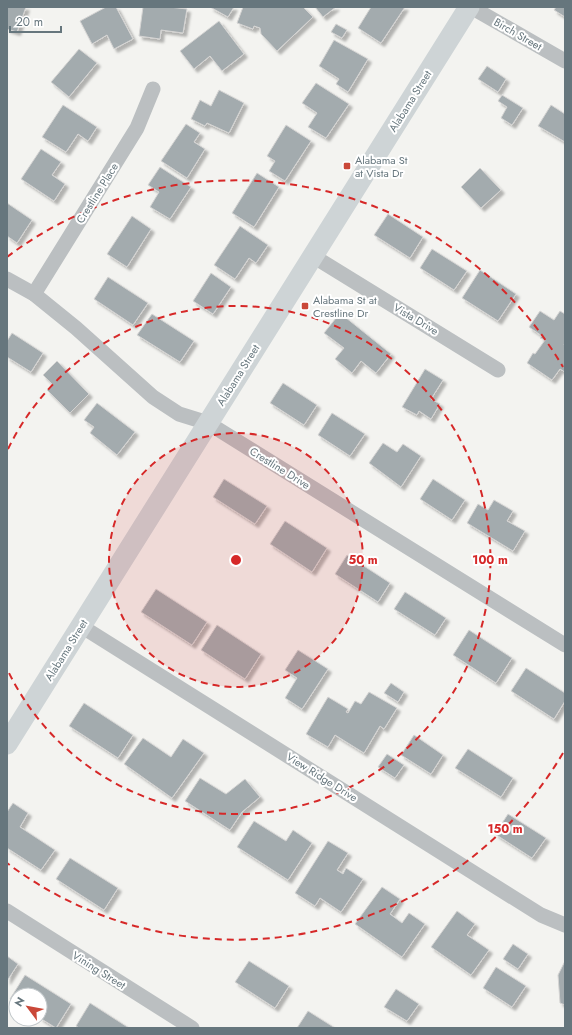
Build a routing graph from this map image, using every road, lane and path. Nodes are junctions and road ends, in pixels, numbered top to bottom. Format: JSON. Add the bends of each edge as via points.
{"nodes":[{"id":1,"x":470,"y":7,"type":"edge"},
{"id":2,"x":565,"y":61,"type":"edge"},
{"id":3,"x":153,"y":89,"type":"dead end"},
{"id":4,"x":313,"y":256,"type":"junction"},
{"id":5,"x":7,"y":279,"type":"edge"},
{"id":6,"x":34,"y":294,"type":"junction"},
{"id":7,"x":498,"y":370,"type":"dead end"},
{"id":8,"x":208,"y":424,"type":"junction"},
{"id":9,"x":81,"y":626,"type":"junction"},
{"id":10,"x":565,"y":645,"type":"edge"},
{"id":11,"x":7,"y":744,"type":"edge"},
{"id":12,"x":7,"y":911,"type":"edge"},
{"id":13,"x":565,"y":925,"type":"edge"},
{"id":14,"x":192,"y":1028,"type":"edge"}],
"edges":[{"from":1,"to":2,"type":"street","name":"Birch Street"},
{"from":1,"to":4,"type":"main road","name":"Alabama Street"},
{"from":3,"to":6,"type":"street","name":"Crestline Place","via":[[137,128]]},
{"from":4,"to":7,"type":"street","name":"Vista Drive"},
{"from":4,"to":8,"type":"main road","name":"Alabama Street"},
{"from":5,"to":6,"type":"street","name":"Crestline Drive"},
{"from":6,"to":8,"type":"street","name":"Crestline Drive","via":[[153,397],[179,414]]},
{"from":8,"to":9,"type":"main road","name":"Alabama Street"},
{"from":8,"to":10,"type":"street","name":"Crestline Drive"},
{"from":9,"to":11,"type":"main road","name":"Alabama Street"},
{"from":9,"to":13,"type":"street","name":"View Ridge Drive","via":[[541,915]]},
{"from":12,"to":14,"type":"street","name":"Vining Street"}]}
